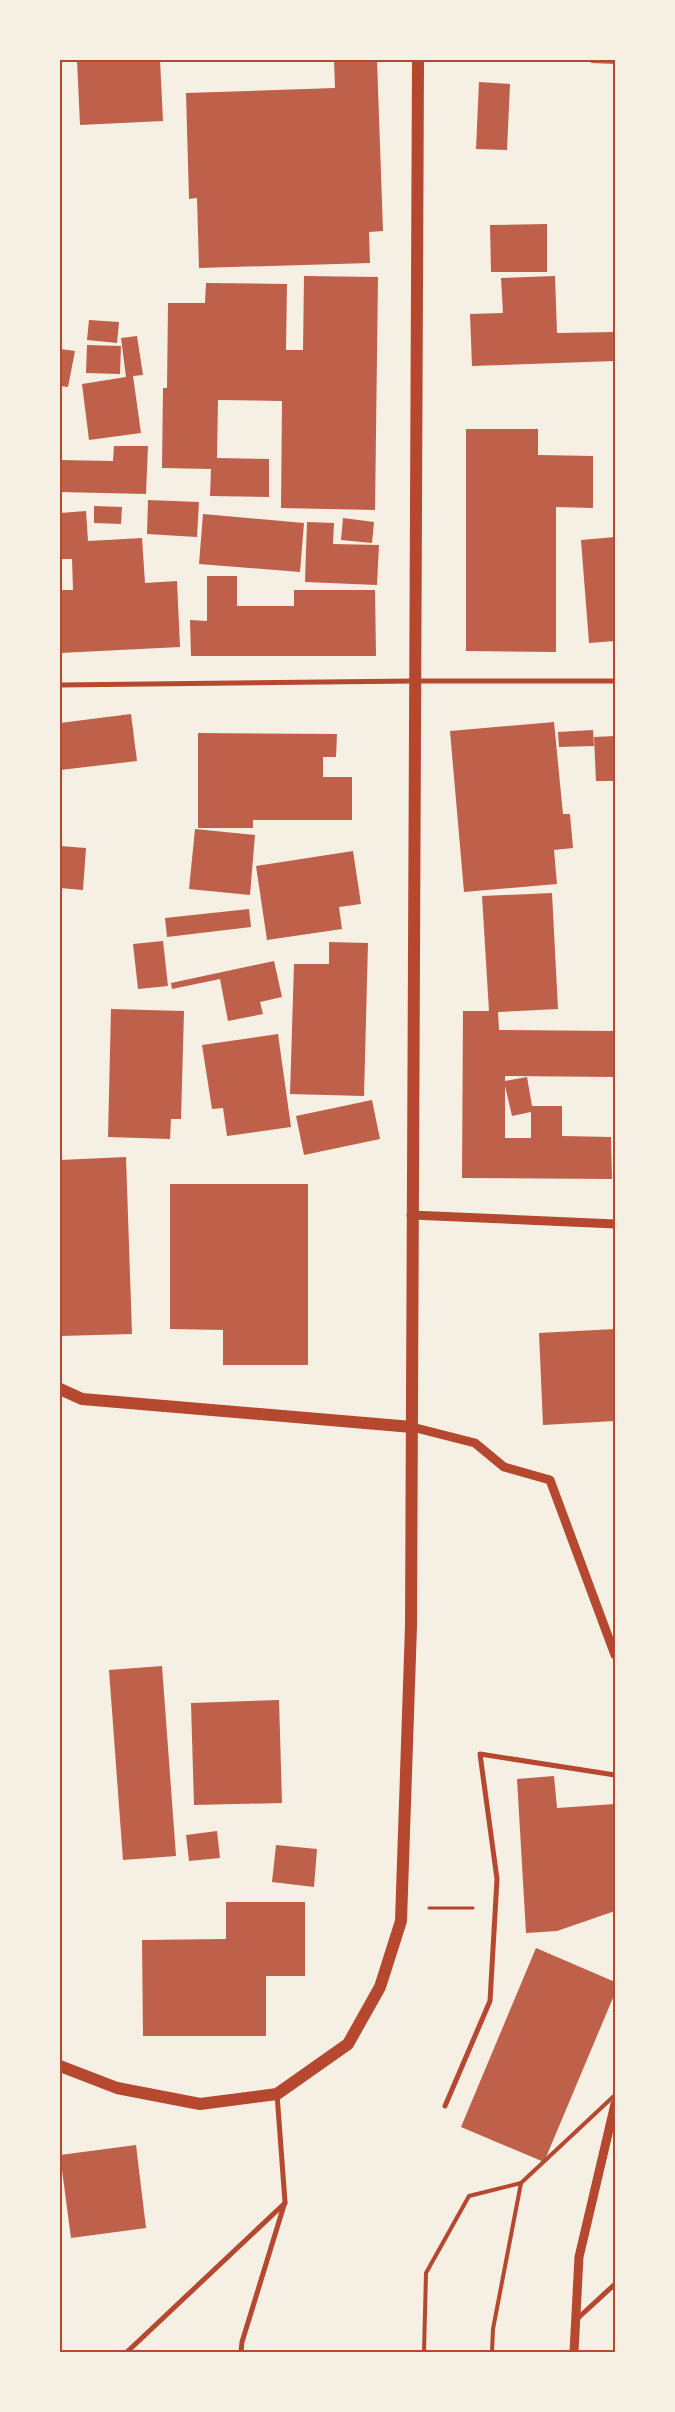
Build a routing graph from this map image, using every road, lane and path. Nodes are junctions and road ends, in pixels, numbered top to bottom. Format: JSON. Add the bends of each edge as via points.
{"nodes":[{"id":1,"x":418,"y":60,"type":"edge"},
{"id":2,"x":414,"y":680,"type":"junction"},
{"id":3,"x":615,"y":681,"type":"edge"},
{"id":4,"x":60,"y":684,"type":"edge"},
{"id":5,"x":411,"y":1216,"type":"junction"},
{"id":6,"x":615,"y":1224,"type":"edge"},
{"id":7,"x":60,"y":1389,"type":"edge"},
{"id":8,"x":412,"y":1427,"type":"junction"},
{"id":9,"x":615,"y":1656,"type":"edge"},
{"id":10,"x":615,"y":1775,"type":"edge"},
{"id":11,"x":497,"y":1879,"type":"junction"},
{"id":12,"x":401,"y":1907,"type":"junction"},
{"id":13,"x":60,"y":2066,"type":"edge"},
{"id":14,"x":277,"y":2094,"type":"junction"},
{"id":15,"x":615,"y":2095,"type":"edge"},
{"id":16,"x":615,"y":2104,"type":"edge"},
{"id":17,"x":445,"y":2106,"type":"dead end"},
{"id":18,"x":522,"y":2183,"type":"junction"},
{"id":19,"x":285,"y":2202,"type":"junction"},
{"id":20,"x":615,"y":2284,"type":"edge"},
{"id":21,"x":577,"y":2319,"type":"junction"},
{"id":22,"x":127,"y":2352,"type":"edge"},
{"id":23,"x":241,"y":2352,"type":"edge"},
{"id":24,"x":424,"y":2352,"type":"edge"},
{"id":25,"x":492,"y":2352,"type":"edge"},
{"id":26,"x":574,"y":2352,"type":"edge"}],
"edges":[{"from":1,"to":2,"type":"main road"},
{"from":2,"to":3,"type":"street"},
{"from":2,"to":4,"type":"street"},
{"from":2,"to":5,"type":"main road"},
{"from":5,"to":6,"type":"street"},
{"from":5,"to":8,"type":"main road"},
{"from":7,"to":8,"type":"main road","via":[[82,1399]]},
{"from":8,"to":9,"type":"street","via":[[475,1442],[504,1467],[550,1480]]},
{"from":8,"to":12,"type":"main road","via":[[411,1626]]},
{"from":10,"to":11,"type":"street","via":[[480,1754]]},
{"from":11,"to":12,"type":"path","via":[[478,1908]]},
{"from":11,"to":17,"type":"street","via":[[490,2001]]},
{"from":12,"to":14,"type":"main road","via":[[401,1922],[380,1987],[348,2044]]},
{"from":13,"to":14,"type":"main road","via":[[117,2088],[200,2104]]},
{"from":14,"to":19,"type":"street"},
{"from":15,"to":18,"type":"lane"},
{"from":16,"to":21,"type":"street","via":[[579,2257]]},
{"from":18,"to":24,"type":"lane","via":[[470,2196],[426,2273]]},
{"from":18,"to":25,"type":"lane","via":[[493,2329]]},
{"from":19,"to":22,"type":"street"},
{"from":19,"to":23,"type":"street"},
{"from":20,"to":21,"type":"street"},
{"from":21,"to":26,"type":"street"}]}
